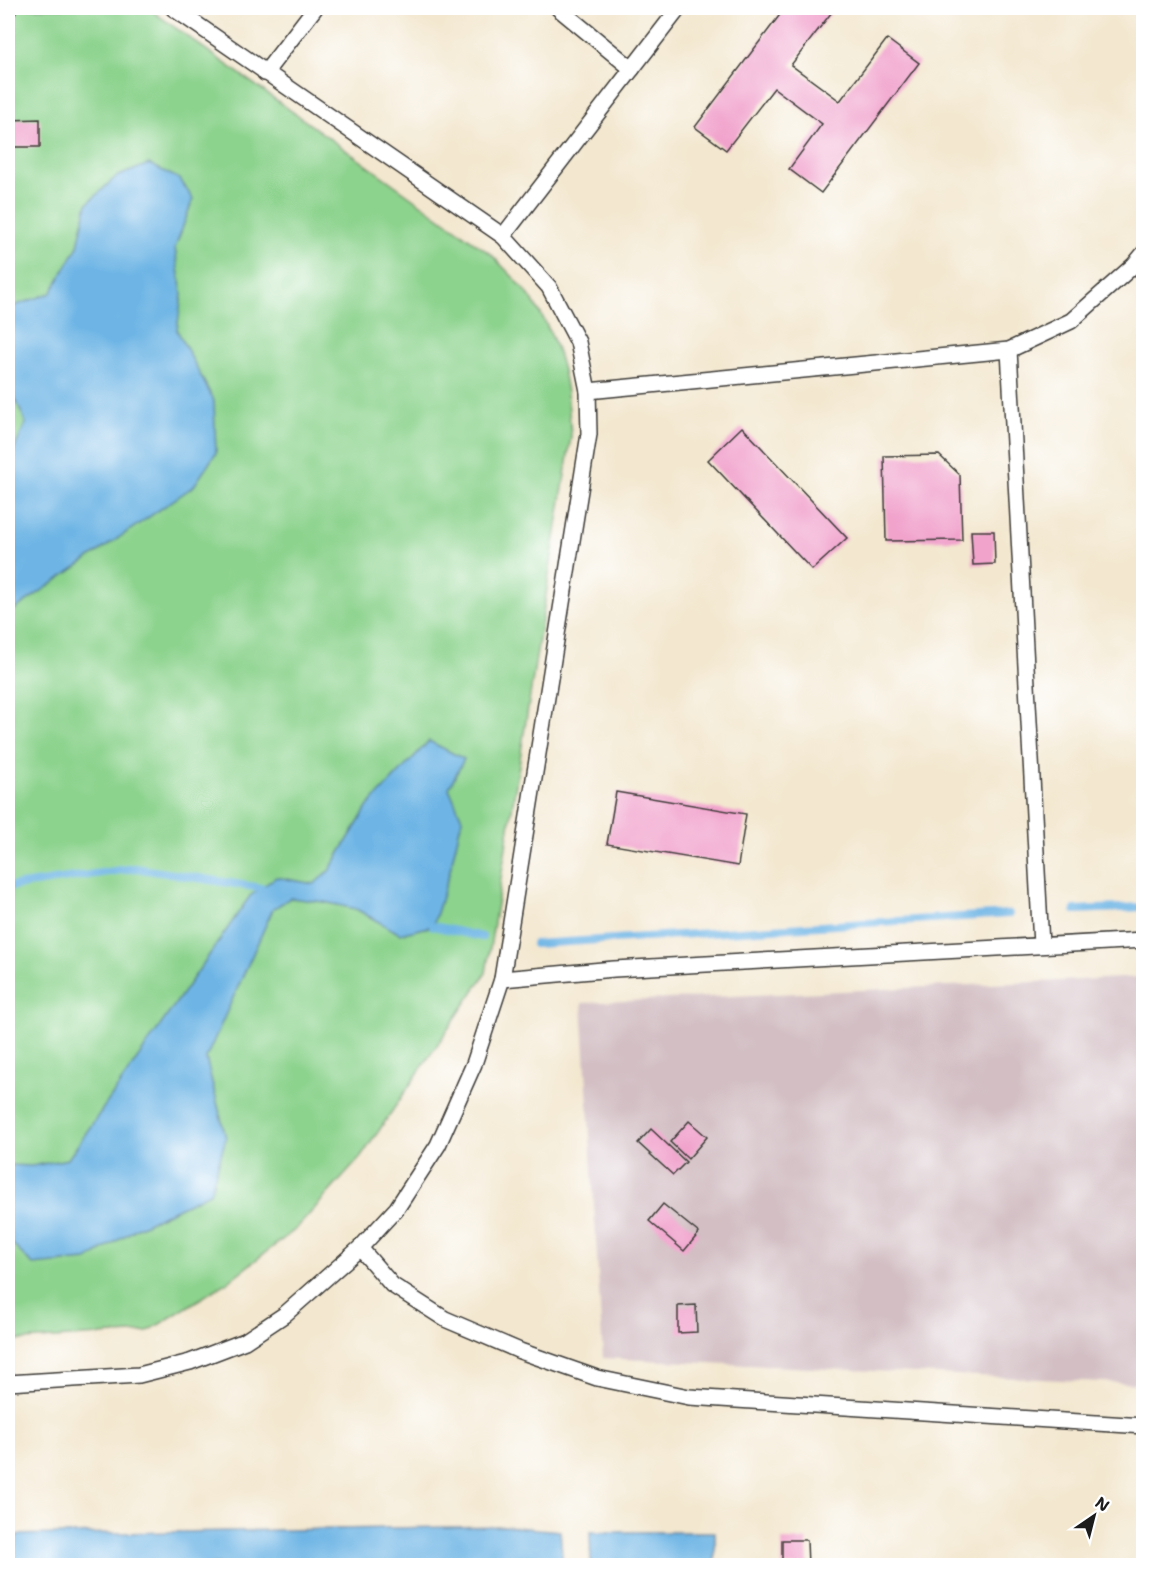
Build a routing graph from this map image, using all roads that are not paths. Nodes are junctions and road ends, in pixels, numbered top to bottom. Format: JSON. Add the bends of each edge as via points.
{"nodes":[{"id":1,"x":173,"y":8,"type":"edge"},
{"id":2,"x":315,"y":8,"type":"edge"},
{"id":3,"x":558,"y":8,"type":"edge"},
{"id":4,"x":679,"y":8,"type":"edge"},
{"id":5,"x":632,"y":69,"type":"junction"},
{"id":6,"x":265,"y":73,"type":"junction"},
{"id":7,"x":503,"y":237,"type":"junction"},
{"id":8,"x":1143,"y":253,"type":"edge"},
{"id":9,"x":1009,"y":350,"type":"junction"},
{"id":10,"x":588,"y":391,"type":"junction"},
{"id":11,"x":1143,"y":940,"type":"edge"},
{"id":12,"x":1041,"y":945,"type":"junction"},
{"id":13,"x":502,"y":979,"type":"junction"},
{"id":14,"x":360,"y":1248,"type":"junction"},
{"id":15,"x":8,"y":1383,"type":"edge"},
{"id":16,"x":1143,"y":1426,"type":"edge"}],
"edges":[{"from":1,"to":6,"type":"lane"},
{"from":2,"to":6,"type":"lane"},
{"from":3,"to":5,"type":"lane"},
{"from":4,"to":5,"type":"lane"},
{"from":5,"to":7,"type":"lane"},
{"from":6,"to":7,"type":"lane"},
{"from":7,"to":10,"type":"lane","via":[[549,287],[578,342]]},
{"from":8,"to":9,"type":"lane","via":[[1071,321]]},
{"from":9,"to":10,"type":"lane"},
{"from":9,"to":12,"type":"lane"},
{"from":10,"to":13,"type":"lane","via":[[589,434]]},
{"from":11,"to":12,"type":"lane"},
{"from":12,"to":13,"type":"lane"},
{"from":13,"to":14,"type":"lane","via":[[474,1064],[438,1145],[397,1208]]},
{"from":14,"to":15,"type":"lane","via":[[284,1315],[245,1341],[190,1362],[139,1375]]},
{"from":14,"to":16,"type":"lane","via":[[392,1285],[446,1319],[597,1378],[689,1397]]}]}
